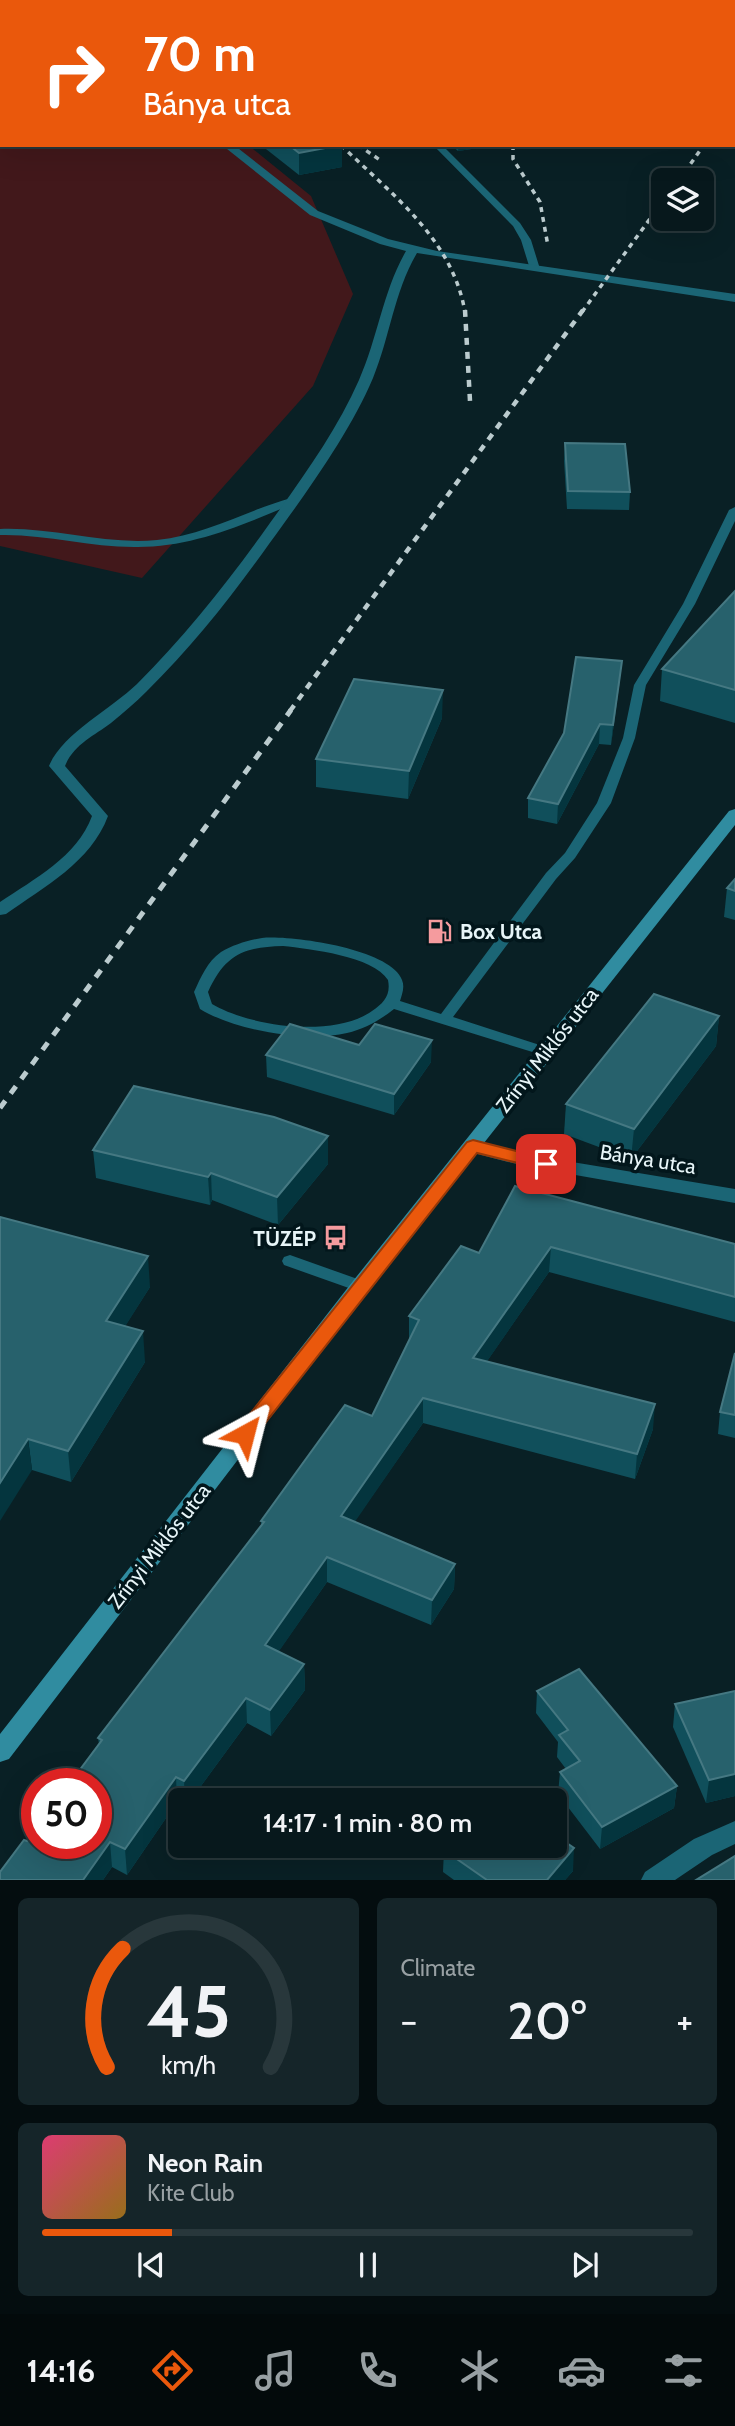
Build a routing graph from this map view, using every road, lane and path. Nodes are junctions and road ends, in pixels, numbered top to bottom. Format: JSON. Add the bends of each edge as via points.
{"nodes":[{"id":1,"x":230,"y":147,"type":"edge"},
{"id":2,"x":439,"y":147,"type":"edge"},
{"id":3,"x":413,"y":249,"type":"junction"},
{"id":4,"x":535,"y":269,"type":"junction"},
{"id":5,"x":735,"y":298,"type":"edge"},
{"id":6,"x":292,"y":501,"type":"junction"},
{"id":7,"x":735,"y":510,"type":"edge"},
{"id":8,"x":0,"y":532,"type":"edge"},
{"id":9,"x":735,"y":814,"type":"edge"},
{"id":10,"x":0,"y":910,"type":"edge"},
{"id":11,"x":392,"y":1003,"type":"junction"},
{"id":12,"x":444,"y":1019,"type":"junction"},
{"id":13,"x":544,"y":1051,"type":"junction"},
{"id":14,"x":473,"y":1146,"type":"junction"},
{"id":15,"x":735,"y":1196,"type":"edge"},
{"id":16,"x":290,"y":1261,"type":"dead end"},
{"id":17,"x":360,"y":1286,"type":"junction"},
{"id":18,"x":0,"y":1752,"type":"edge"},
{"id":19,"x":735,"y":1832,"type":"edge"},
{"id":20,"x":654,"y":1880,"type":"edge"}],
"edges":[{"from":1,"to":3,"type":"street","via":[[314,214]]},
{"from":2,"to":4,"type":"lane","via":[[517,225]]},
{"from":3,"to":4,"type":"street"},
{"from":3,"to":6,"type":"street","via":[[392,290],[379,344],[356,401]]},
{"from":4,"to":5,"type":"street"},
{"from":6,"to":8,"type":"lane","via":[[216,532],[178,541],[135,544]]},
{"from":6,"to":10,"type":"street","via":[[233,582],[164,662],[60,756],[57,766],[100,816],[98,824],[52,873]]},
{"from":7,"to":12,"type":"lane","via":[[689,604],[640,685],[629,738],[604,803],[570,855]]},
{"from":9,"to":13,"type":"main road","name":"Zrínyi Miklós utca"},
{"from":11,"to":11,"type":"lane","via":[[397,987],[394,978],[371,961],[275,941],[241,946],[227,955],[209,974],[201,992],[205,1006],[227,1018],[318,1031],[359,1025]]},
{"from":11,"to":12,"type":"lane"},
{"from":12,"to":13,"type":"lane"},
{"from":13,"to":14,"type":"main road","name":"Zrínyi Miklós utca"},
{"from":14,"to":15,"type":"street","name":"Bánya utca","via":[[524,1160]]},
{"from":14,"to":17,"type":"main road","name":"Zrínyi Miklós utca"},
{"from":16,"to":17,"type":"lane"},
{"from":17,"to":18,"type":"main road","name":"Zrínyi Miklós utca"},
{"from":19,"to":20,"type":"street"}]}
